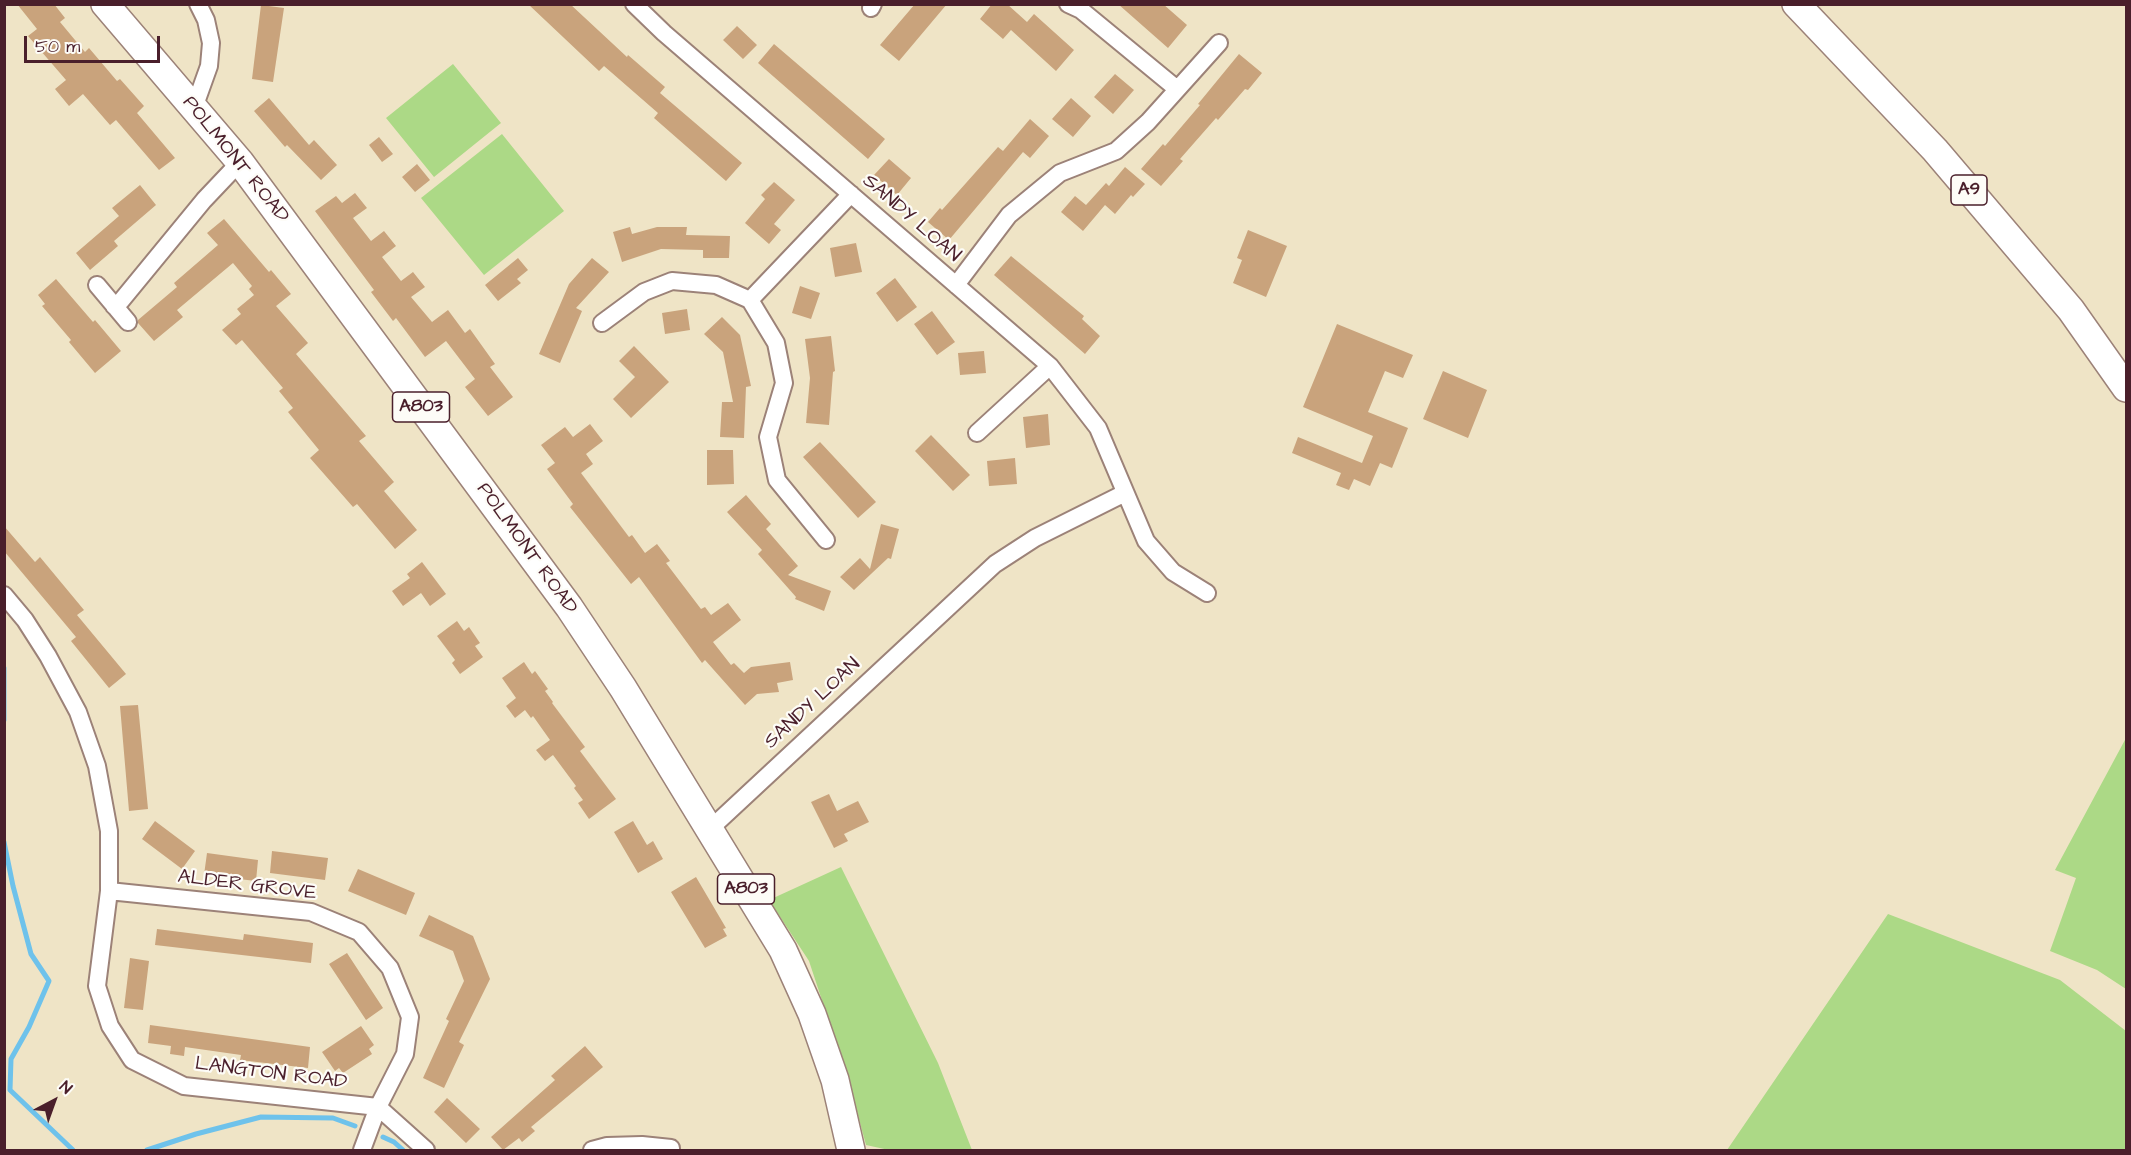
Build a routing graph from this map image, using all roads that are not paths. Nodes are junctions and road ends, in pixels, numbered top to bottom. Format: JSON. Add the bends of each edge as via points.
{"nodes":[{"id":1,"x":105,"y":4,"type":"edge"},
{"id":2,"x":198,"y":4,"type":"edge"},
{"id":3,"x":634,"y":4,"type":"edge"},
{"id":4,"x":1068,"y":4,"type":"edge"},
{"id":5,"x":1796,"y":4,"type":"edge"},
{"id":6,"x":1219,"y":44,"type":"dead end"},
{"id":7,"x":1177,"y":89,"type":"junction"},
{"id":8,"x":194,"y":108,"type":"junction"},
{"id":9,"x":240,"y":162,"type":"junction"},
{"id":10,"x":851,"y":194,"type":"junction"},
{"id":11,"x":97,"y":285,"type":"dead end"},
{"id":12,"x":956,"y":285,"type":"junction"},
{"id":13,"x":750,"y":300,"type":"junction"},
{"id":14,"x":114,"y":306,"type":"junction"},
{"id":15,"x":128,"y":322,"type":"dead end"},
{"id":16,"x":602,"y":323,"type":"dead end"},
{"id":17,"x":1050,"y":366,"type":"junction"},
{"id":18,"x":2127,"y":388,"type":"edge"},
{"id":19,"x":977,"y":433,"type":"dead end"},
{"id":20,"x":1125,"y":493,"type":"junction"},
{"id":21,"x":826,"y":540,"type":"dead end"},
{"id":22,"x":1207,"y":594,"type":"dead end"},
{"id":23,"x":4,"y":595,"type":"edge"},
{"id":24,"x":710,"y":829,"type":"junction"},
{"id":25,"x":109,"y":891,"type":"junction"},
{"id":26,"x":378,"y":1107,"type":"junction"},
{"id":27,"x":671,"y":1148,"type":"dead end"},
{"id":28,"x":362,"y":1150,"type":"edge"},
{"id":29,"x":426,"y":1150,"type":"edge"},
{"id":30,"x":592,"y":1150,"type":"edge"},
{"id":31,"x":851,"y":1150,"type":"edge"}],
"edges":[{"from":1,"to":8,"type":"main road","name":"POLMONT ROAD","number":"A803"},
{"from":2,"to":8,"type":"street","via":[[211,43],[209,66]]},
{"from":3,"to":10,"type":"street","name":"SANDY LOAN"},
{"from":4,"to":7,"type":"street","via":[[1081,10]]},
{"from":5,"to":18,"type":"main road","number":"A9","via":[[1935,150],[2070,310]]},
{"from":6,"to":7,"type":"street"},
{"from":7,"to":12,"type":"street","via":[[1116,151],[1060,173],[1009,215]]},
{"from":8,"to":9,"type":"main road","name":"POLMONT ROAD","number":"A803"},
{"from":9,"to":14,"type":"street"},
{"from":9,"to":24,"type":"main road","name":"POLMONT ROAD","number":"A803","via":[[568,607]]},
{"from":10,"to":12,"type":"street","name":"SANDY LOAN"},
{"from":10,"to":13,"type":"street"},
{"from":11,"to":14,"type":"street"},
{"from":12,"to":17,"type":"street","name":"SANDY LOAN"},
{"from":13,"to":16,"type":"street","via":[[716,285],[672,280],[644,292]]},
{"from":13,"to":21,"type":"street","via":[[776,343],[784,383],[768,437],[777,480]]},
{"from":14,"to":15,"type":"street"},
{"from":17,"to":19,"type":"street"},
{"from":17,"to":20,"type":"street","name":"SANDY LOAN","via":[[1098,428]]},
{"from":20,"to":22,"type":"street","name":"SANDY LOAN","via":[[1146,541],[1173,572]]},
{"from":20,"to":24,"type":"street","name":"SANDY LOAN","via":[[1035,538],[995,564]]},
{"from":23,"to":25,"type":"street","name":"LANGTON ROAD","via":[[26,620],[78,712],[97,766],[109,831]]},
{"from":24,"to":31,"type":"main road","name":"POLMONT ROAD","number":"A803","via":[[783,950],[812,1014],[835,1080]]},
{"from":25,"to":26,"type":"street","name":"LANGTON ROAD","via":[[97,986],[110,1026],[132,1060],[184,1086]]},
{"from":25,"to":26,"type":"street","name":"ALDER GROVE","via":[[311,912],[359,932],[390,969],[410,1017],[405,1054]]},
{"from":26,"to":28,"type":"street","name":"ALDER GROVE"},
{"from":26,"to":29,"type":"street"},
{"from":27,"to":30,"type":"street","via":[[642,1145]]}]}
